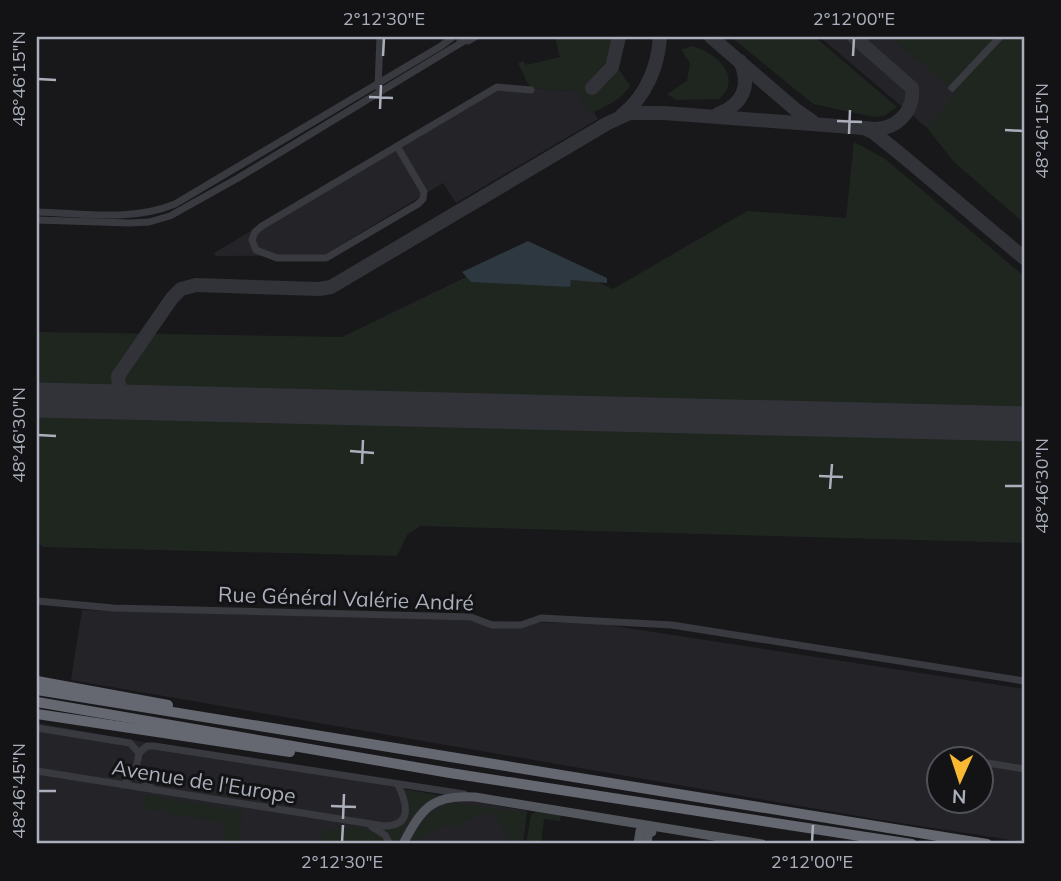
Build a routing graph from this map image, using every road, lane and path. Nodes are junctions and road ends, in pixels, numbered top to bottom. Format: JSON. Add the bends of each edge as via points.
{"nodes":[{"id":1,"x":380,"y":37,"type":"edge"},
{"id":2,"x":475,"y":37,"type":"edge"},
{"id":3,"x":1000,"y":37,"type":"edge"},
{"id":4,"x":458,"y":38,"type":"edge"},
{"id":5,"x":378,"y":84,"type":"junction"},
{"id":6,"x":952,"y":88,"type":"dead end"},
{"id":7,"x":531,"y":90,"type":"dead end"},
{"id":8,"x":377,"y":94,"type":"junction"},
{"id":9,"x":397,"y":146,"type":"junction"},
{"id":10,"x":37,"y":212,"type":"edge"},
{"id":11,"x":37,"y":220,"type":"edge"},
{"id":12,"x":37,"y":601,"type":"edge"},
{"id":13,"x":37,"y":678,"type":"edge"},
{"id":14,"x":1024,"y":681,"type":"edge"},
{"id":15,"x":37,"y":690,"type":"edge"},
{"id":16,"x":37,"y":702,"type":"edge"},
{"id":17,"x":37,"y":716,"type":"edge"},
{"id":18,"x":219,"y":720,"type":"junction"},
{"id":19,"x":37,"y":728,"type":"edge"},
{"id":20,"x":139,"y":753,"type":"junction"},
{"id":21,"x":378,"y":761,"type":"junction"},
{"id":22,"x":995,"y":764,"type":"edge"},
{"id":23,"x":137,"y":769,"type":"junction"},
{"id":24,"x":1024,"y":769,"type":"edge"},
{"id":25,"x":37,"y":771,"type":"edge"},
{"id":26,"x":123,"y":785,"type":"junction"},
{"id":27,"x":398,"y":785,"type":"junction"},
{"id":28,"x":155,"y":791,"type":"junction"},
{"id":29,"x":475,"y":797,"type":"junction"},
{"id":30,"x":365,"y":824,"type":"junction"},
{"id":31,"x":649,"y":829,"type":"junction"},
{"id":32,"x":390,"y":844,"type":"edge"},
{"id":33,"x":402,"y":844,"type":"edge"},
{"id":34,"x":638,"y":844,"type":"edge"},
{"id":35,"x":647,"y":844,"type":"edge"},
{"id":36,"x":762,"y":844,"type":"edge"},
{"id":37,"x":912,"y":844,"type":"edge"},
{"id":38,"x":987,"y":844,"type":"edge"}],
"edges":[{"from":1,"to":5,"type":"street"},
{"from":2,"to":4,"type":"street"},
{"from":3,"to":6,"type":"street"},
{"from":4,"to":5,"type":"street"},
{"from":4,"to":8,"type":"street"},
{"from":5,"to":8,"type":"street"},
{"from":5,"to":10,"type":"street","via":[[158,211],[129,215]]},
{"from":7,"to":9,"type":"street","via":[[498,88]]},
{"from":8,"to":11,"type":"street","via":[[170,216],[130,223]]},
{"from":9,"to":9,"type":"street","via":[[424,192],[418,204],[326,257],[277,258],[256,250],[252,240],[262,226]]},
{"from":12,"to":14,"type":"street","name":"Rue Général Valérie André","via":[[113,608],[471,617],[492,625],[522,625],[541,618],[673,625]]},
{"from":13,"to":18,"type":"highway"},
{"from":15,"to":18,"type":"highway"},
{"from":16,"to":21,"type":"highway"},
{"from":17,"to":21,"type":"highway"},
{"from":18,"to":38,"type":"highway"},
{"from":19,"to":20,"type":"street","name":"Avenue de l'Europe","via":[[130,743]]},
{"from":20,"to":23,"type":"street"},
{"from":20,"to":27,"type":"street","name":"Avenue de l'Europe","via":[[154,746]]},
{"from":21,"to":37,"type":"highway"},
{"from":22,"to":24,"type":"street"},
{"from":23,"to":26,"type":"street"},
{"from":23,"to":28,"type":"street"},
{"from":25,"to":26,"type":"street","name":"Avenue de l'Europe"},
{"from":26,"to":28,"type":"street","name":"Avenue de l'Europe"},
{"from":27,"to":29,"type":"street","name":"Avenue de l'Europe"},
{"from":27,"to":30,"type":"street","name":"Avenue de l'Europe","via":[[406,799],[404,817],[391,826]]},
{"from":28,"to":30,"type":"street","name":"Avenue de l'Europe"},
{"from":29,"to":31,"type":"main road","name":"Avenue de l'Europe"},
{"from":29,"to":33,"type":"main road","via":[[455,796],[430,804]]},
{"from":30,"to":32,"type":"street","name":"Avenue de l'Europe","via":[[376,828]]},
{"from":31,"to":34,"type":"main road","via":[[640,831]]},
{"from":31,"to":35,"type":"main road"},
{"from":31,"to":36,"type":"main road","name":"Avenue de l'Europe"}]}
